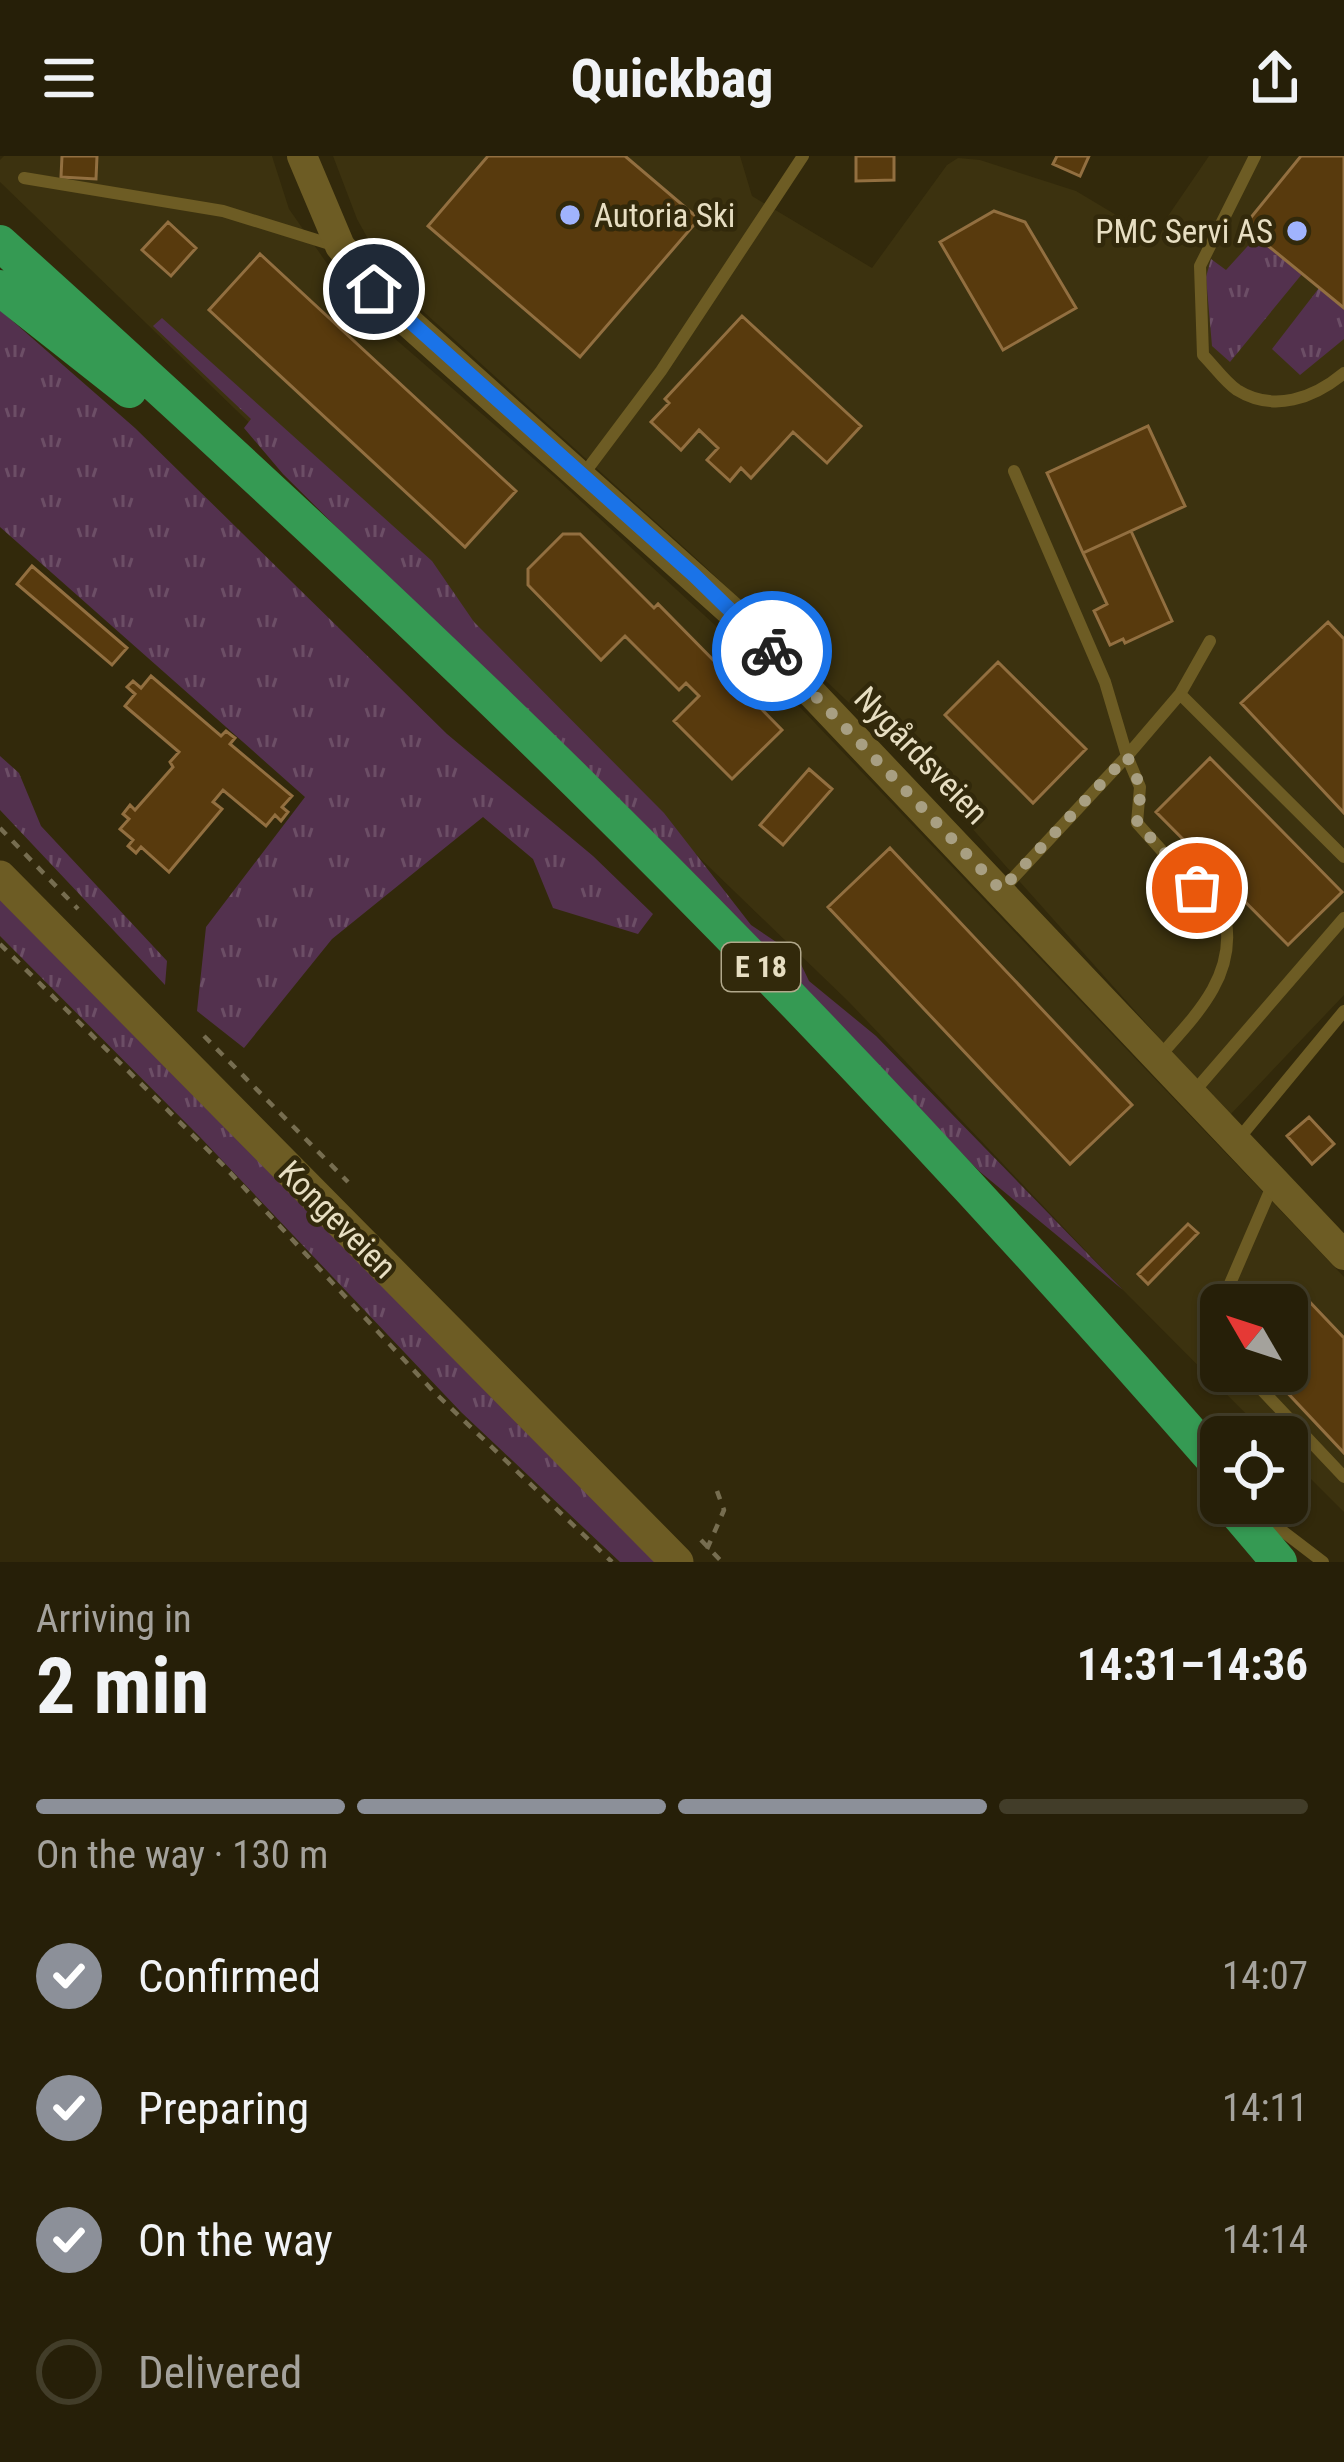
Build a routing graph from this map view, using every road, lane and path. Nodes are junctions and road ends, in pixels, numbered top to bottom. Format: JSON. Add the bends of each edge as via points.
{"nodes":[{"id":1,"x":302,"y":156,"type":"edge"},
{"id":2,"x":803,"y":156,"type":"edge"},
{"id":3,"x":1255,"y":156,"type":"edge"},
{"id":4,"x":24,"y":178,"type":"dead end"},
{"id":5,"x":0,"y":243,"type":"edge"},
{"id":6,"x":340,"y":246,"type":"junction"},
{"id":7,"x":0,"y":270,"type":"edge"},
{"id":8,"x":0,"y":288,"type":"edge"},
{"id":9,"x":1344,"y":373,"type":"edge"},
{"id":10,"x":136,"y":395,"type":"junction"},
{"id":11,"x":1014,"y":471,"type":"dead end"},
{"id":12,"x":582,"y":476,"type":"junction"},
{"id":13,"x":1210,"y":641,"type":"dead end"},
{"id":14,"x":1180,"y":694,"type":"junction"},
{"id":15,"x":1127,"y":756,"type":"junction"},
{"id":16,"x":1344,"y":857,"type":"edge"},
{"id":17,"x":0,"y":877,"type":"edge"},
{"id":18,"x":1001,"y":890,"type":"junction"},
{"id":19,"x":1344,"y":918,"type":"edge"},
{"id":20,"x":0,"y":944,"type":"edge"},
{"id":21,"x":1344,"y":1011,"type":"edge"},
{"id":22,"x":1157,"y":1059,"type":"junction"},
{"id":23,"x":1191,"y":1096,"type":"junction"},
{"id":24,"x":1236,"y":1142,"type":"junction"},
{"id":25,"x":1274,"y":1183,"type":"junction"},
{"id":26,"x":1344,"y":1255,"type":"edge"},
{"id":27,"x":1230,"y":1284,"type":"edge"},
{"id":28,"x":1264,"y":1392,"type":"edge"},
{"id":29,"x":1200,"y":1444,"type":"edge"},
{"id":30,"x":1200,"y":1470,"type":"edge"},
{"id":31,"x":1344,"y":1477,"type":"edge"},
{"id":32,"x":717,"y":1491,"type":"dead end"},
{"id":33,"x":1247,"y":1524,"type":"edge"},
{"id":34,"x":1270,"y":1524,"type":"edge"},
{"id":35,"x":1276,"y":1524,"type":"edge"},
{"id":36,"x":612,"y":1562,"type":"edge"},
{"id":37,"x":676,"y":1562,"type":"edge"},
{"id":38,"x":695,"y":1562,"type":"edge"},
{"id":39,"x":1279,"y":1562,"type":"edge"},
{"id":40,"x":1303,"y":1562,"type":"edge"},
{"id":41,"x":1323,"y":1562,"type":"edge"}],
"edges":[{"from":1,"to":6,"type":"street","name":"Nygårdsveien"},
{"from":2,"to":12,"type":"lane","via":[[662,371]]},
{"from":3,"to":9,"type":"lane","via":[[1200,266],[1203,355],[1238,390],[1279,404]]},
{"from":4,"to":6,"type":"lane","via":[[224,211]]},
{"from":5,"to":29,"type":"highway","number":"E 18","via":[[577,782],[960,1175]]},
{"from":6,"to":12,"type":"street","name":"Nygårdsveien","via":[[389,305]]},
{"from":7,"to":10,"type":"highway","number":"E 18"},
{"from":8,"to":10,"type":"highway","number":"E 18"},
{"from":10,"to":30,"type":"highway","number":"E 18","via":[[338,580],[787,1022]]},
{"from":11,"to":15,"type":"lane","via":[[1105,682]]},
{"from":12,"to":18,"type":"street","name":"Nygårdsveien","via":[[752,630]]},
{"from":13,"to":14,"type":"lane"},
{"from":14,"to":15,"type":"lane"},
{"from":14,"to":16,"type":"lane"},
{"from":15,"to":18,"type":"lane"},
{"from":15,"to":22,"type":"lane","via":[[1141,788],[1137,823],[1226,922],[1230,943],[1225,971]]},
{"from":17,"to":37,"type":"main road","name":"Kongeveien"},
{"from":18,"to":22,"type":"street","name":"Nygårdsveien"},
{"from":19,"to":23,"type":"lane"},
{"from":20,"to":36,"type":"path","via":[[433,1390]]},
{"from":21,"to":24,"type":"lane"},
{"from":22,"to":23,"type":"street","name":"Nygårdsveien"},
{"from":23,"to":24,"type":"street","name":"Nygårdsveien"},
{"from":24,"to":25,"type":"street","name":"Nygårdsveien"},
{"from":25,"to":26,"type":"street","name":"Nygårdsveien"},
{"from":25,"to":27,"type":"lane"},
{"from":28,"to":31,"type":"lane"},
{"from":32,"to":38,"type":"path","via":[[724,1510]]},
{"from":33,"to":39,"type":"highway"},
{"from":34,"to":40,"type":"highway"},
{"from":35,"to":41,"type":"lane"}]}
